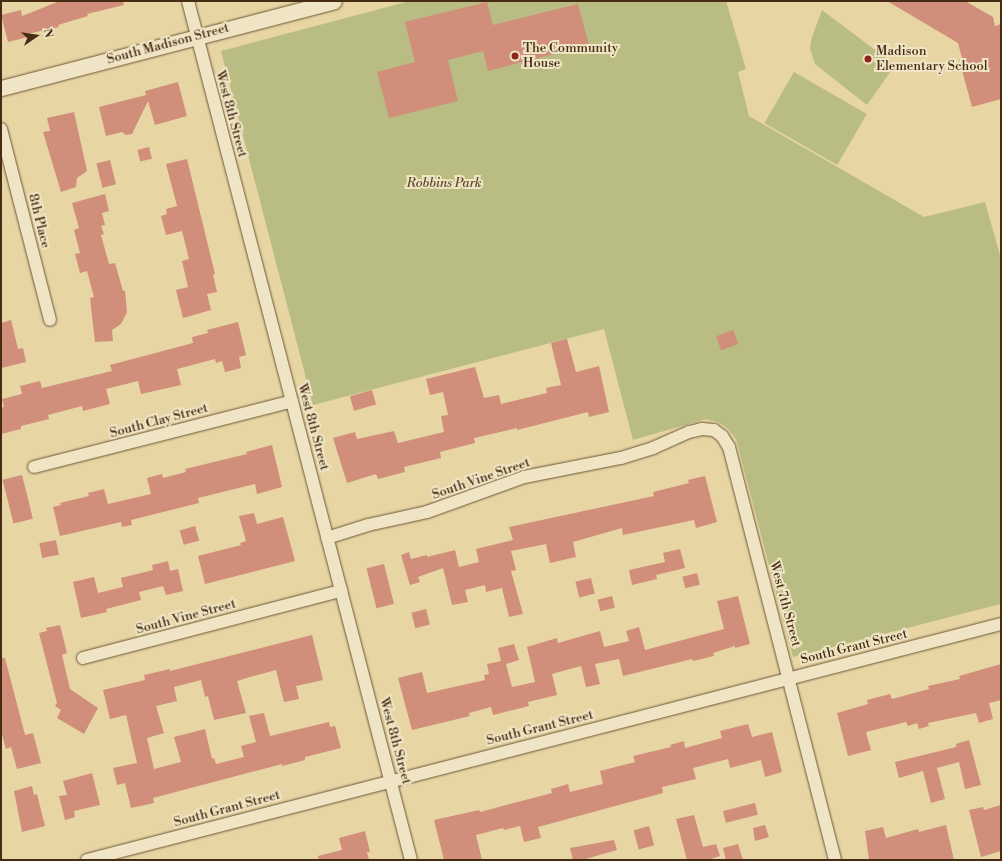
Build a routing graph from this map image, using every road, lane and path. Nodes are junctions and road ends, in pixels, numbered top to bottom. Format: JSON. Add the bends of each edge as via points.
{"nodes":[{"id":1,"x":188,"y":1,"type":"edge"},
{"id":2,"x":334,"y":1,"type":"edge"},
{"id":3,"x":197,"y":37,"type":"junction"},
{"id":4,"x":1,"y":88,"type":"edge"},
{"id":5,"x":1,"y":129,"type":"edge"},
{"id":6,"x":50,"y":320,"type":"dead end"},
{"id":7,"x":292,"y":401,"type":"junction"},
{"id":8,"x":714,"y":430,"type":"joint"},
{"id":9,"x":34,"y":467,"type":"dead end"},
{"id":10,"x":327,"y":538,"type":"junction"},
{"id":11,"x":341,"y":591,"type":"junction"},
{"id":12,"x":1001,"y":624,"type":"edge"},
{"id":13,"x":83,"y":658,"type":"dead end"},
{"id":14,"x":790,"y":678,"type":"junction"},
{"id":15,"x":391,"y":781,"type":"junction"},
{"id":16,"x":87,"y":860,"type":"edge"},
{"id":17,"x":411,"y":860,"type":"edge"},
{"id":18,"x":835,"y":860,"type":"edge"}],
"edges":[{"from":1,"to":3,"type":"street","name":"West 8th Street"},
{"from":2,"to":3,"type":"street","name":"South Madison Street"},
{"from":3,"to":4,"type":"street","name":"South Madison Street"},
{"from":3,"to":7,"type":"street","name":"West 8th Street"},
{"from":5,"to":6,"type":"street","name":"8th Place"},
{"from":7,"to":9,"type":"street","name":"South Clay Street"},
{"from":7,"to":10,"type":"street","name":"West 8th Street"},
{"from":8,"to":10,"type":"street","name":"South Vine Street","via":[[689,432],[653,448],[621,458],[524,477],[428,512],[368,525]]},
{"from":8,"to":14,"type":"street","name":"West 7th Street","via":[[722,436],[729,447]]},
{"from":10,"to":11,"type":"street","name":"West 8th Street"},
{"from":11,"to":13,"type":"street","name":"South Vine Street"},
{"from":11,"to":15,"type":"street","name":"West 8th Street"},
{"from":12,"to":14,"type":"street","name":"South Grant Street"},
{"from":14,"to":15,"type":"street","name":"South Grant Street"},
{"from":14,"to":18,"type":"street","name":"West 7th Street"},
{"from":15,"to":16,"type":"street","name":"South Grant Street"},
{"from":15,"to":17,"type":"street","name":"West 8th Street"}]}
